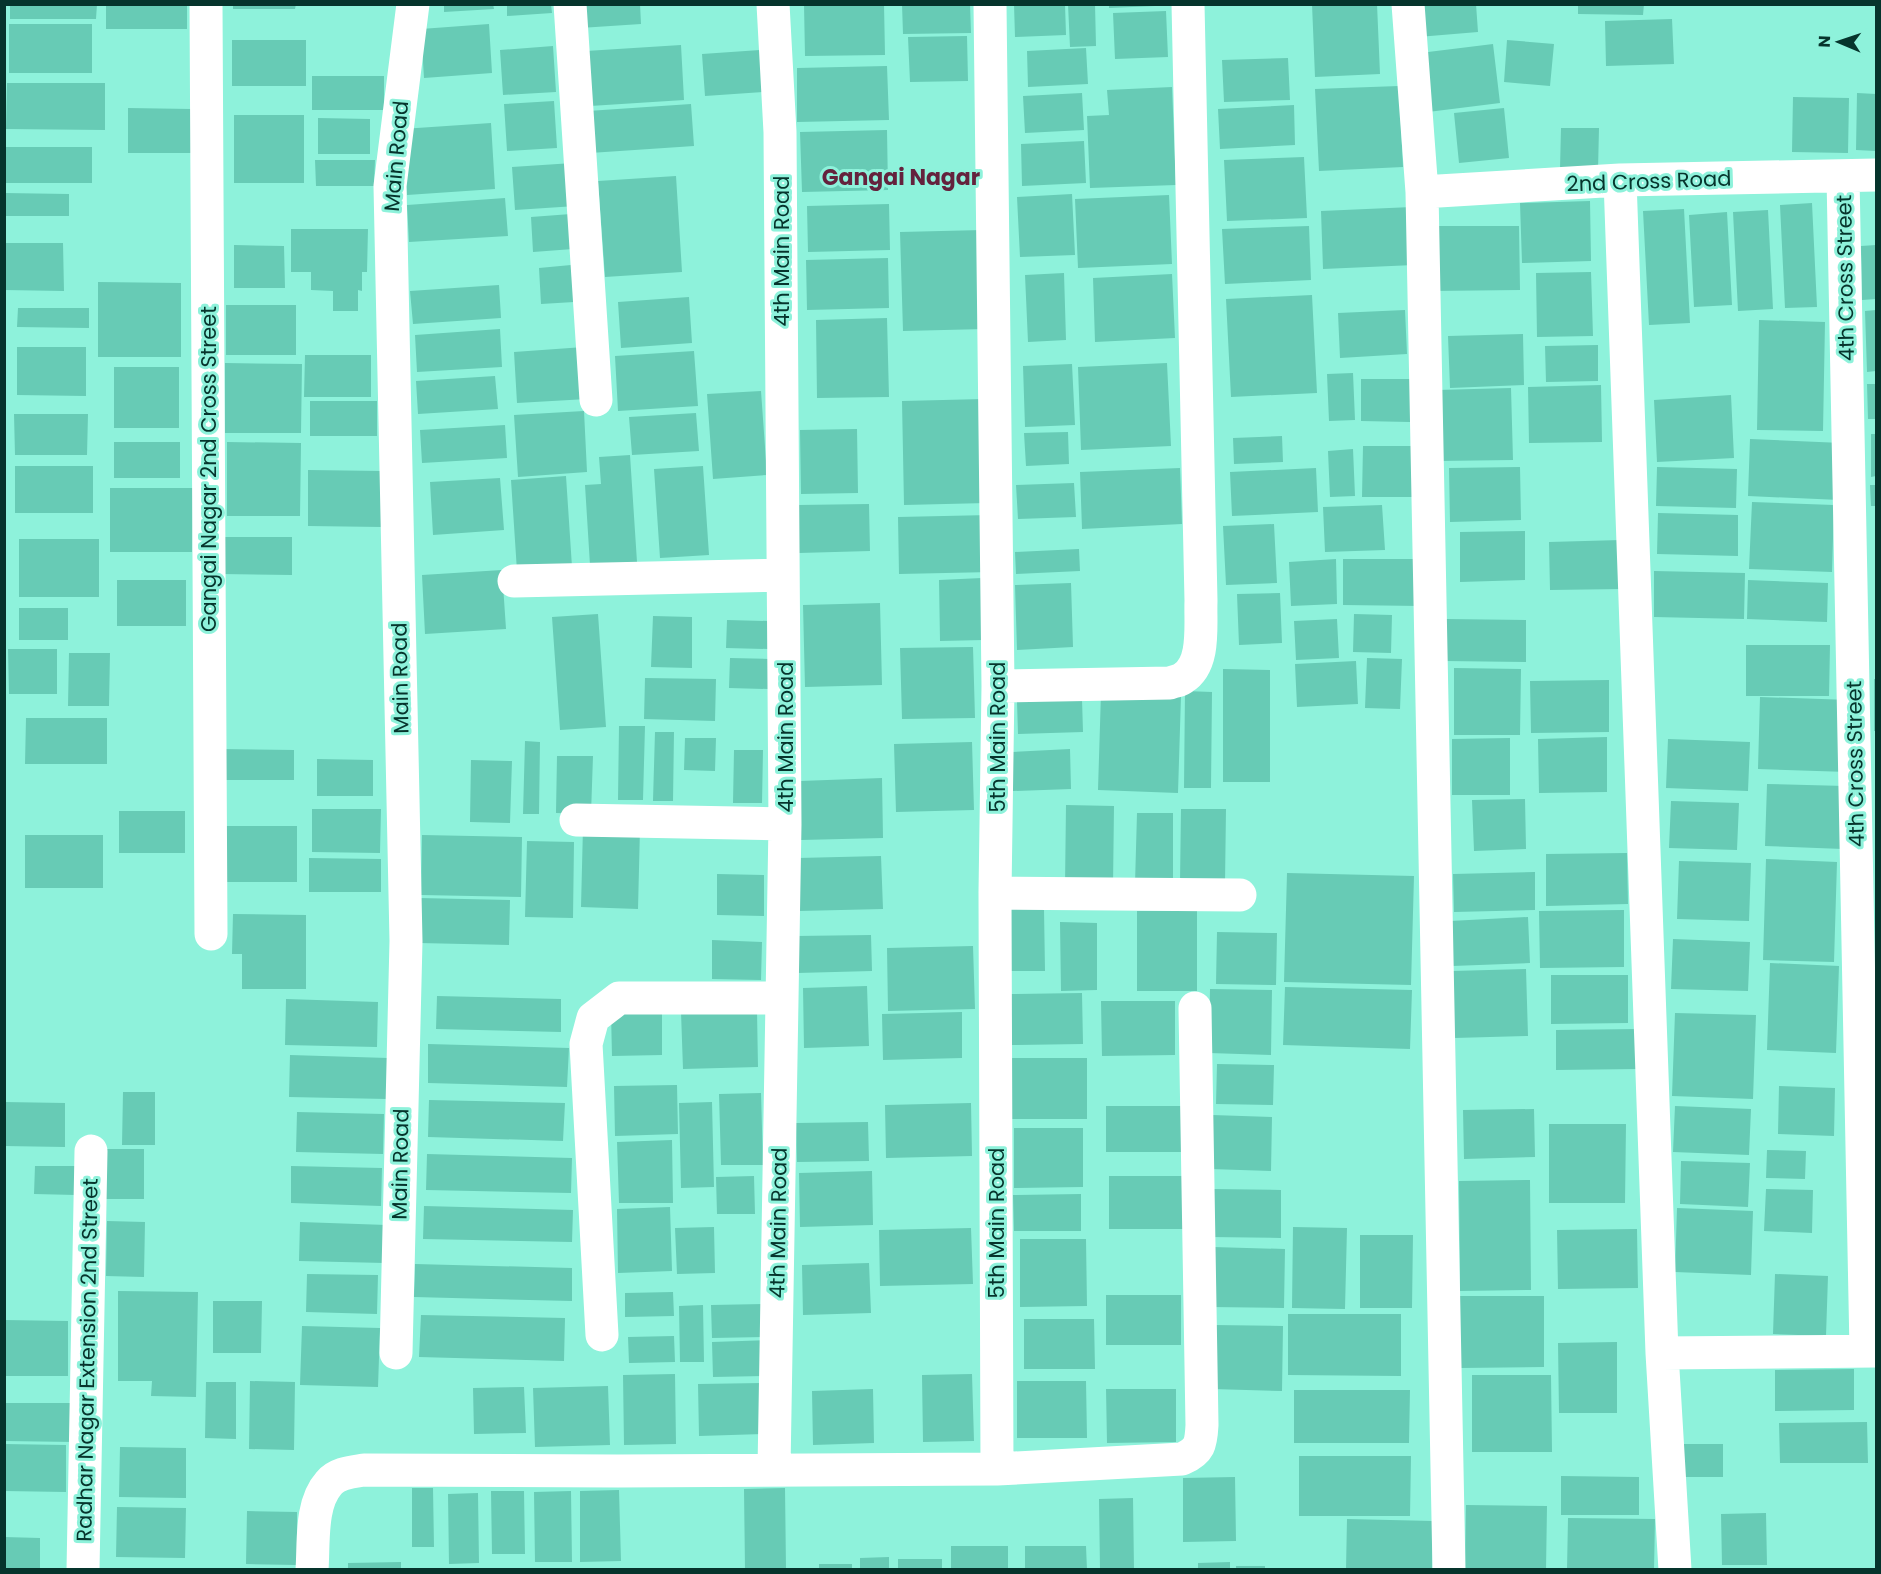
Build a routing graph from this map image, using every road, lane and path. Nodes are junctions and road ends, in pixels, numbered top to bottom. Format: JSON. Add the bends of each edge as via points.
{"nodes":[{"id":1,"x":206,"y":4,"type":"edge"},
{"id":2,"x":413,"y":4,"type":"edge"},
{"id":3,"x":570,"y":4,"type":"edge"},
{"id":4,"x":773,"y":4,"type":"edge"},
{"id":5,"x":990,"y":4,"type":"edge"},
{"id":6,"x":1188,"y":4,"type":"edge"},
{"id":7,"x":1408,"y":4,"type":"edge"},
{"id":8,"x":1876,"y":175,"type":"edge"},
{"id":9,"x":1843,"y":177,"type":"junction"},
{"id":10,"x":1620,"y":180,"type":"junction"},
{"id":11,"x":1422,"y":192,"type":"junction"},
{"id":12,"x":596,"y":400,"type":"dead end"},
{"id":13,"x":783,"y":575,"type":"junction"},
{"id":14,"x":514,"y":581,"type":"dead end"},
{"id":15,"x":998,"y":687,"type":"junction"},
{"id":16,"x":576,"y":820,"type":"dead end"},
{"id":17,"x":785,"y":825,"type":"junction"},
{"id":18,"x":996,"y":893,"type":"junction"},
{"id":19,"x":1240,"y":895,"type":"dead end"},
{"id":20,"x":211,"y":934,"type":"dead end"},
{"id":21,"x":781,"y":998,"type":"junction"},
{"id":22,"x":1195,"y":1008,"type":"dead end"},
{"id":23,"x":90,"y":1151,"type":"dead end"},
{"id":24,"x":602,"y":1335,"type":"dead end"},
{"id":25,"x":1871,"y":1351,"type":"edge"},
{"id":26,"x":396,"y":1353,"type":"dead end"},
{"id":27,"x":1662,"y":1353,"type":"junction"},
{"id":28,"x":997,"y":1469,"type":"junction"},
{"id":29,"x":774,"y":1470,"type":"junction"},
{"id":30,"x":83,"y":1569,"type":"edge"},
{"id":31,"x":312,"y":1569,"type":"edge"},
{"id":32,"x":1449,"y":1569,"type":"edge"},
{"id":33,"x":1675,"y":1569,"type":"edge"}],
"edges":[{"from":1,"to":20,"type":"street","name":"Gangai Nagar 2nd Cross Street"},
{"from":2,"to":26,"type":"street","name":"Main Road","via":[[390,186],[406,941]]},
{"from":3,"to":12,"type":"street"},
{"from":4,"to":13,"type":"street","name":"4th Main Road","via":[[780,132]]},
{"from":5,"to":15,"type":"street","name":"5th Main Road"},
{"from":6,"to":15,"type":"street","via":[[1201,601],[1195,667],[1183,679],[1170,683]]},
{"from":7,"to":11,"type":"street"},
{"from":8,"to":9,"type":"street","name":"2nd Cross Road"},
{"from":9,"to":10,"type":"street","name":"2nd Cross Road"},
{"from":9,"to":25,"type":"street","name":"4th Cross Street"},
{"from":10,"to":11,"type":"street","name":"2nd Cross Road"},
{"from":10,"to":27,"type":"street"},
{"from":11,"to":32,"type":"street"},
{"from":13,"to":14,"type":"street"},
{"from":13,"to":17,"type":"street","name":"4th Main Road"},
{"from":15,"to":18,"type":"street","name":"5th Main Road"},
{"from":16,"to":17,"type":"street"},
{"from":17,"to":21,"type":"street","name":"4th Main Road"},
{"from":18,"to":19,"type":"street"},
{"from":18,"to":28,"type":"street","name":"5th Main Road"},
{"from":21,"to":24,"type":"street","via":[[619,998],[593,1018],[586,1044]]},
{"from":21,"to":29,"type":"street","name":"4th Main Road"},
{"from":22,"to":28,"type":"street","via":[[1201,1443],[1194,1454],[1182,1459]]},
{"from":23,"to":30,"type":"street","name":"Radhar Nagar Extension 2nd Street"},
{"from":25,"to":27,"type":"street"},
{"from":27,"to":33,"type":"street"},
{"from":28,"to":29,"type":"street"},
{"from":29,"to":31,"type":"street","via":[[345,1473],[330,1481],[320,1497]]}]}
